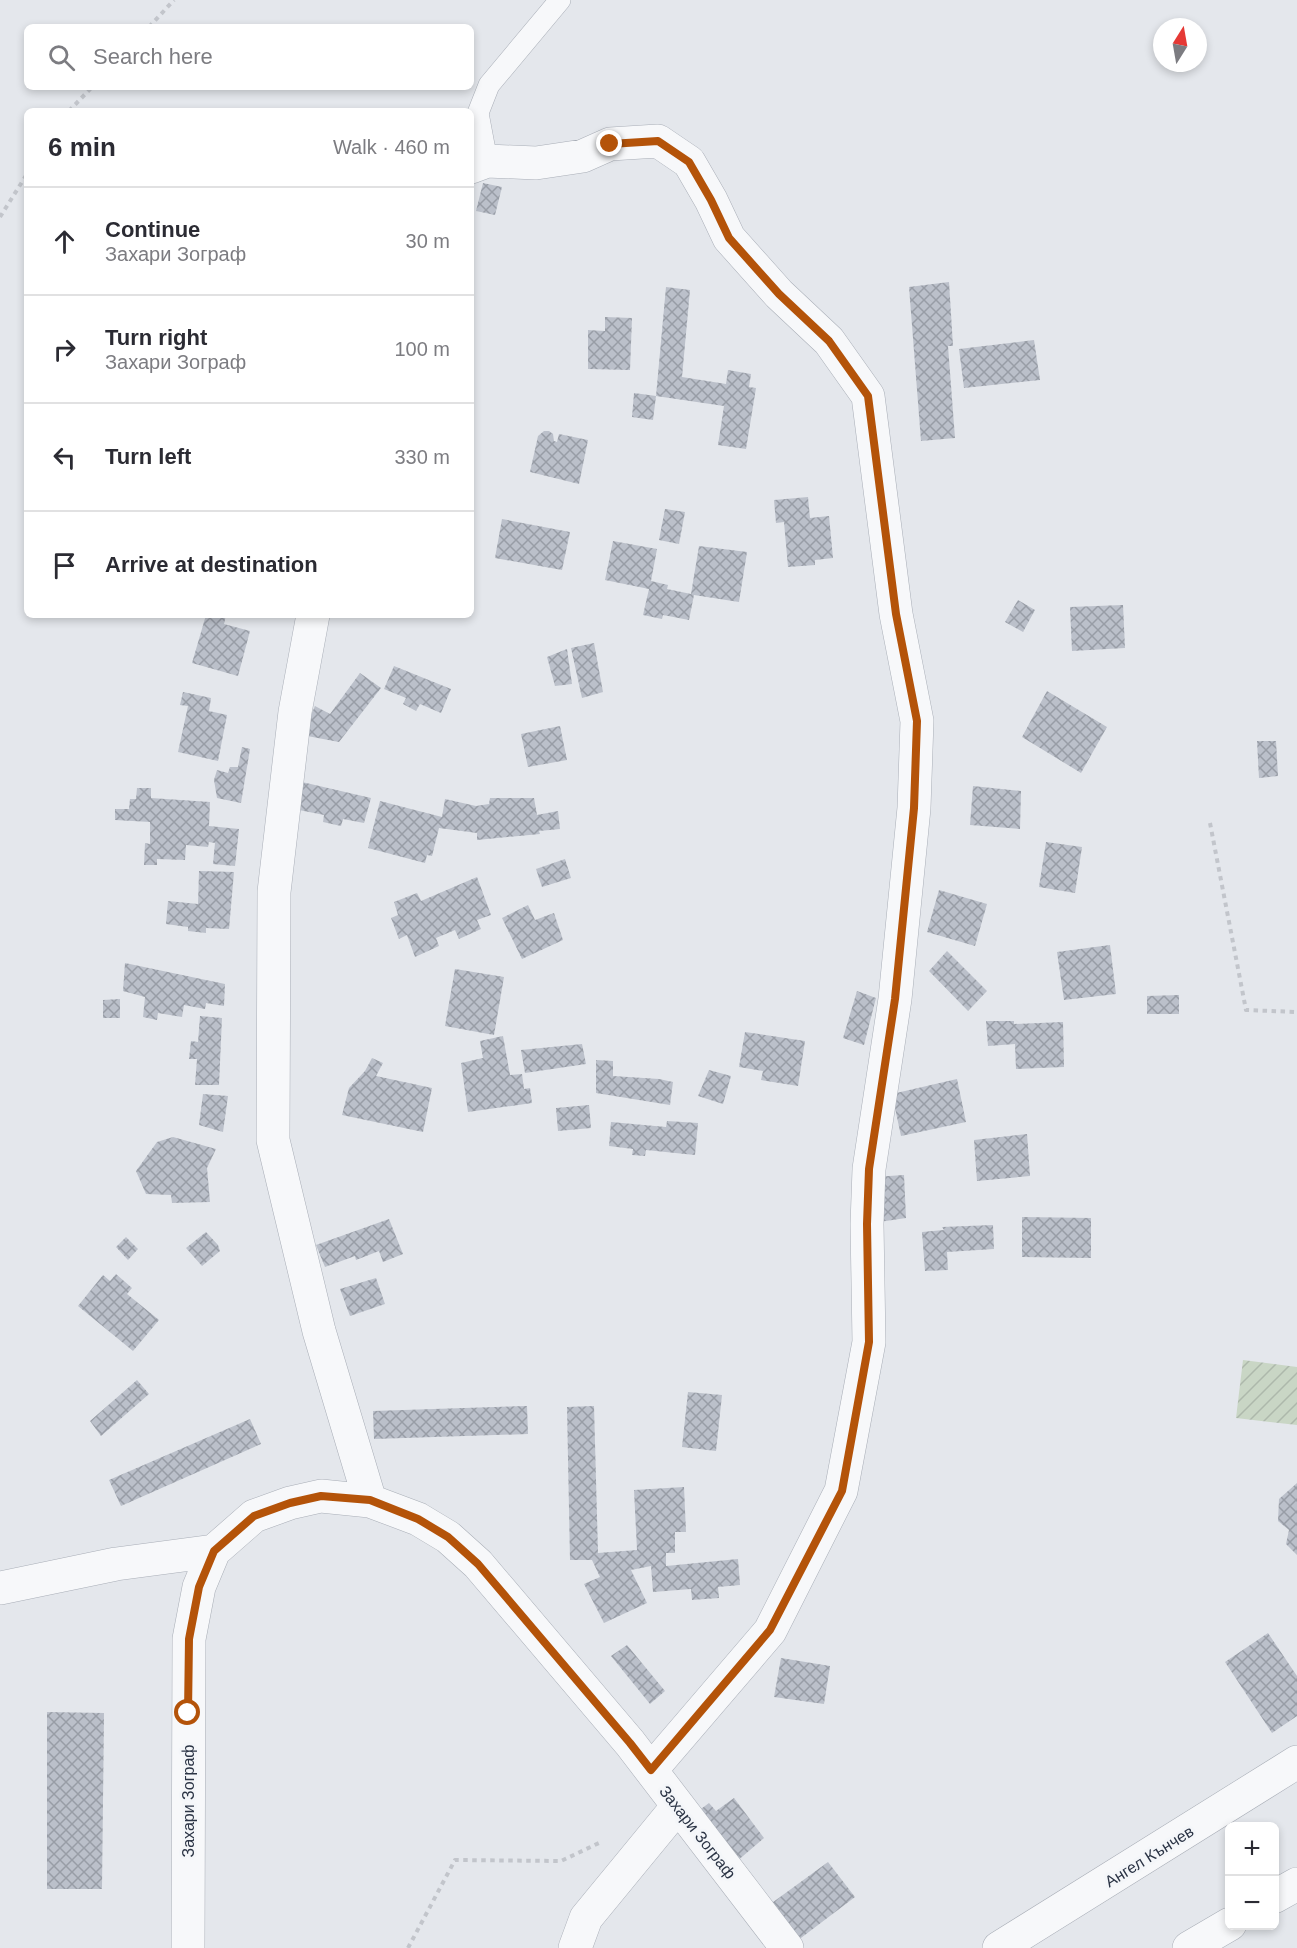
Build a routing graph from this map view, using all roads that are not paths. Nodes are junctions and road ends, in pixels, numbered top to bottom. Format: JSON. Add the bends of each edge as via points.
{"nodes":[{"id":1,"x":560,"y":0,"type":"edge"},
{"id":2,"x":479,"y":164,"type":"edge"},
{"id":3,"x":312,"y":618,"type":"edge"},
{"id":4,"x":370,"y":1500,"type":"junction"},
{"id":5,"x":214,"y":1551,"type":"junction"},
{"id":6,"x":0,"y":1588,"type":"edge"},
{"id":7,"x":1297,"y":1762,"type":"edge"},
{"id":8,"x":651,"y":1770,"type":"junction"},
{"id":9,"x":678,"y":1806,"type":"junction"},
{"id":10,"x":1297,"y":1884,"type":"edge"},
{"id":11,"x":1279,"y":1895,"type":"edge"},
{"id":12,"x":1228,"y":1932,"type":"edge"},
{"id":13,"x":188,"y":1948,"type":"edge"},
{"id":14,"x":575,"y":1948,"type":"edge"},
{"id":15,"x":787,"y":1948,"type":"edge"},
{"id":16,"x":999,"y":1948,"type":"edge"},
{"id":17,"x":1188,"y":1948,"type":"edge"}],
"edges":[{"from":1,"to":2,"type":"lane","via":[[489,85],[478,112]]},
{"from":2,"to":8,"type":"street","via":[[536,163],[583,156],[610,144],[658,141],[689,162],[729,238],[779,294],[829,341],[868,396],[896,614],[917,721],[914,808],[896,987],[869,1169],[869,1342],[842,1491],[770,1630]]},
{"from":3,"to":4,"type":"street","via":[[295,712],[274,892],[273,1140],[319,1331]]},
{"from":4,"to":5,"type":"street","name":"Захари Зограф","via":[[321,1496],[290,1503],[254,1516]]},
{"from":4,"to":8,"type":"street","name":"Захари Зограф","via":[[418,1519],[448,1537],[478,1564]]},
{"from":5,"to":6,"type":"street","via":[[116,1564]]},
{"from":5,"to":13,"type":"street","name":"Захари Зограф","via":[[199,1587],[189,1639]]},
{"from":7,"to":16,"type":"street","name":"Ангел Кънчев"},
{"from":8,"to":9,"type":"street","name":"Захари Зограф"},
{"from":9,"to":14,"type":"street","via":[[586,1918]]},
{"from":9,"to":15,"type":"street","name":"Захари Зограф"},
{"from":10,"to":11,"type":"street"},
{"from":12,"to":17,"type":"street"}]}
